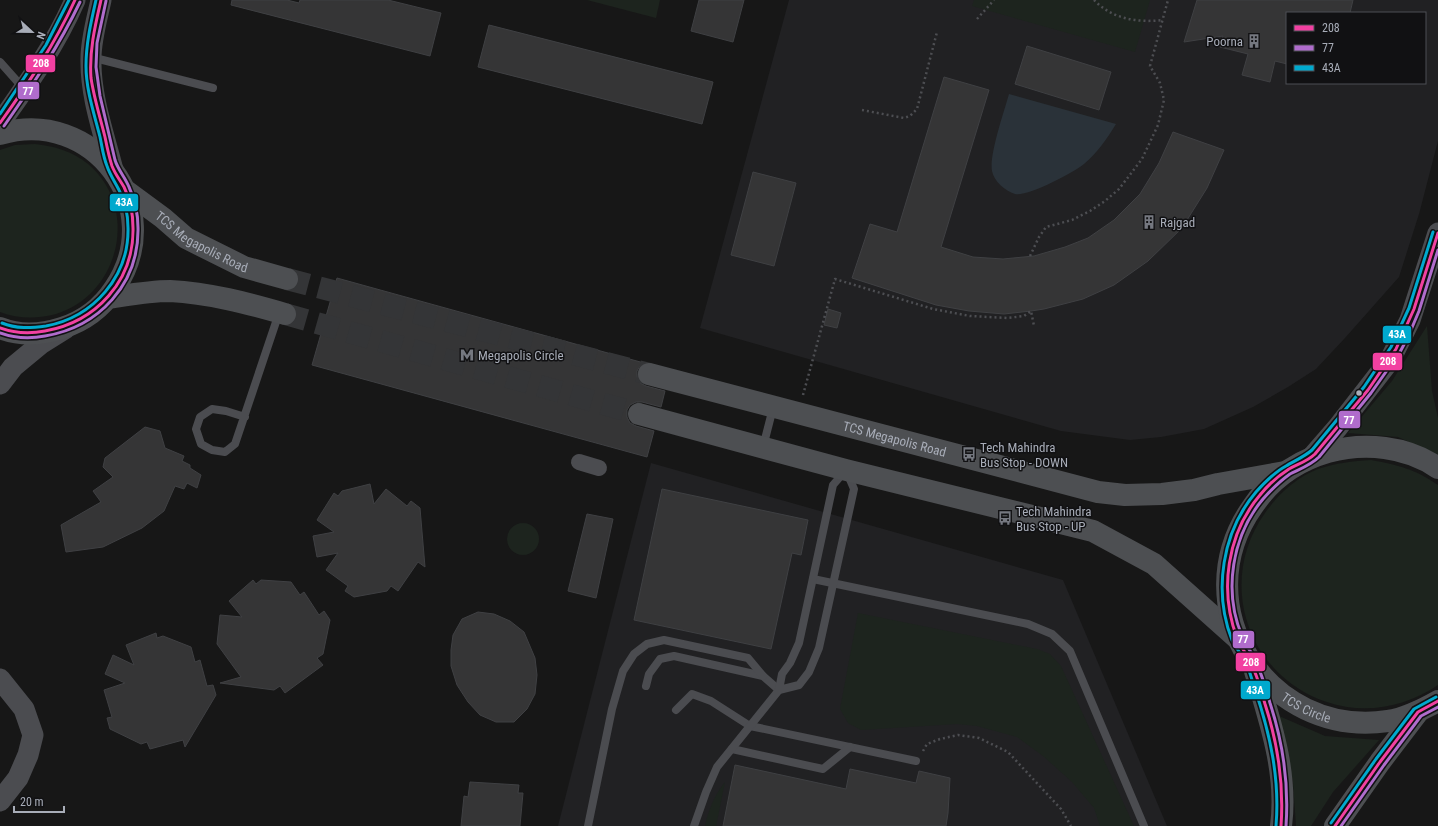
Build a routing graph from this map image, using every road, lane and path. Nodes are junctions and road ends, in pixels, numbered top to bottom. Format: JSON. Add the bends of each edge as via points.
{"nodes":[{"id":1,"x":75,"y":0,"type":"edge"},
{"id":2,"x":101,"y":0,"type":"edge"},
{"id":3,"x":994,"y":0,"type":"edge"},
{"id":4,"x":1094,"y":0,"type":"edge"},
{"id":5,"x":1168,"y":0,"type":"edge"},
{"id":6,"x":977,"y":19,"type":"dead end"},
{"id":7,"x":1162,"y":20,"type":"junction"},
{"id":8,"x":937,"y":32,"type":"dead end"},
{"id":9,"x":90,"y":57,"type":"junction"},
{"id":10,"x":0,"y":62,"type":"edge"},
{"id":11,"x":213,"y":88,"type":"dead end"},
{"id":12,"x":24,"y":89,"type":"junction"},
{"id":13,"x":862,"y":110,"type":"dead end"},
{"id":14,"x":0,"y":123,"type":"edge"},
{"id":15,"x":0,"y":134,"type":"edge"},
{"id":16,"x":113,"y":170,"type":"junction"},
{"id":17,"x":125,"y":190,"type":"junction"},
{"id":18,"x":1438,"y":233,"type":"edge"},
{"id":19,"x":1030,"y":256,"type":"dead end"},
{"id":20,"x":287,"y":279,"type":"tunnel mouth"},
{"id":21,"x":108,"y":298,"type":"junction"},
{"id":22,"x":282,"y":313,"type":"joint"},
{"id":23,"x":72,"y":325,"type":"junction"},
{"id":24,"x":1034,"y":326,"type":"dead end"},
{"id":25,"x":0,"y":328,"type":"edge"},
{"id":26,"x":649,"y":374,"type":"tunnel mouth"},
{"id":27,"x":0,"y":384,"type":"edge"},
{"id":28,"x":773,"y":407,"type":"junction"},
{"id":29,"x":798,"y":413,"type":"junction"},
{"id":30,"x":640,"y":414,"type":"tunnel mouth"},
{"id":31,"x":245,"y":417,"type":"junction"},
{"id":32,"x":762,"y":448,"type":"junction"},
{"id":33,"x":1312,"y":457,"type":"junction"},
{"id":34,"x":579,"y":462,"type":"dead end"},
{"id":35,"x":599,"y":468,"type":"dead end"},
{"id":36,"x":1438,"y":468,"type":"edge"},
{"id":37,"x":846,"y":470,"type":"junction"},
{"id":38,"x":1285,"y":472,"type":"junction"},
{"id":39,"x":813,"y":579,"type":"junction"},
{"id":40,"x":834,"y":584,"type":"junction"},
{"id":41,"x":1238,"y":638,"type":"junction"},
{"id":42,"x":1253,"y":666,"type":"junction"},
{"id":43,"x":763,"y":676,"type":"junction"},
{"id":44,"x":0,"y":679,"type":"edge"},
{"id":45,"x":646,"y":686,"type":"dead end"},
{"id":46,"x":779,"y":690,"type":"junction"},
{"id":47,"x":1438,"y":701,"type":"edge"},
{"id":48,"x":676,"y":710,"type":"dead end"},
{"id":49,"x":1418,"y":712,"type":"junction"},
{"id":50,"x":750,"y":726,"type":"junction"},
{"id":51,"x":850,"y":747,"type":"junction"},
{"id":52,"x":732,"y":749,"type":"junction"},
{"id":53,"x":916,"y":761,"type":"joint"},
{"id":54,"x":0,"y":801,"type":"edge"},
{"id":55,"x":588,"y":826,"type":"edge"},
{"id":56,"x":694,"y":826,"type":"edge"},
{"id":57,"x":1071,"y":826,"type":"edge"},
{"id":58,"x":1144,"y":826,"type":"edge"},
{"id":59,"x":1281,"y":826,"type":"edge"},
{"id":60,"x":1335,"y":826,"type":"edge"}],
"edges":[{"from":1,"to":12,"type":"street","via":[[66,22]]},
{"from":2,"to":9,"type":"street"},
{"from":3,"to":6,"type":"path"},
{"from":4,"to":7,"type":"path","via":[[1108,12],[1132,20]]},
{"from":5,"to":7,"type":"path"},
{"from":7,"to":19,"type":"path","via":[[1150,66],[1160,83],[1164,100],[1158,124],[1142,159],[1119,189],[1090,211],[1072,220],[1046,227]]},
{"from":8,"to":13,"type":"path","via":[[917,109],[904,118]]},
{"from":9,"to":11,"type":"lane"},
{"from":9,"to":16,"type":"street","via":[[95,101]]},
{"from":10,"to":12,"type":"lane"},
{"from":12,"to":14,"type":"street"},
{"from":15,"to":16,"type":"main road","via":[[35,128],[58,132],[79,140],[98,153]]},
{"from":16,"to":17,"type":"main road"},
{"from":17,"to":20,"type":"main road","name":"TCS Megapolis Road","via":[[186,238],[244,267]]},
{"from":17,"to":21,"type":"main road","via":[[132,212],[130,257],[121,279]]},
{"from":18,"to":33,"type":"street","via":[[1410,320],[1390,360]]},
{"from":21,"to":22,"type":"main road","via":[[170,291],[223,297]]},
{"from":21,"to":23,"type":"main road"},
{"from":22,"to":31,"type":"lane"},
{"from":23,"to":25,"type":"main road","via":[[50,331],[27,333]]},
{"from":23,"to":27,"type":"street","via":[[42,343],[13,367]]},
{"from":24,"to":29,"type":"path","via":[[1031,311],[1024,316],[1007,318],[933,310],[835,279]]},
{"from":26,"to":28,"type":"main road","name":"TCS Megapolis Road"},
{"from":28,"to":29,"type":"main road","name":"TCS Megapolis Road"},
{"from":28,"to":32,"type":"lane"},
{"from":29,"to":38,"type":"main road","name":"TCS Megapolis Road","via":[[1098,492],[1162,494]]},
{"from":30,"to":32,"type":"main road"},
{"from":31,"to":31,"type":"lane","via":[[235,444],[230,449],[225,452],[212,450],[201,444],[196,429],[200,417],[212,409]]},
{"from":32,"to":37,"type":"main road"},
{"from":33,"to":36,"type":"main road","name":"TCS Circle","via":[[1341,448],[1372,446],[1402,451]]},
{"from":33,"to":38,"type":"main road","name":"TCS Circle"},
{"from":34,"to":35,"type":"street"},
{"from":37,"to":39,"type":"lane","via":[[833,485]]},
{"from":37,"to":40,"type":"lane","via":[[854,489]]},
{"from":37,"to":41,"type":"main road","via":[[1093,531],[1154,564]]},
{"from":38,"to":41,"type":"main road","name":"TCS Circle","via":[[1262,493],[1248,512],[1232,547],[1227,578],[1229,609]]},
{"from":39,"to":40,"type":"lane"},
{"from":39,"to":46,"type":"lane","via":[[799,643],[782,674]]},
{"from":40,"to":46,"type":"lane","via":[[819,648],[809,672],[799,685]]},
{"from":40,"to":58,"type":"lane","via":[[1028,624],[1052,634],[1070,651]]},
{"from":41,"to":42,"type":"main road","name":"TCS Circle"},
{"from":42,"to":49,"type":"main road","name":"TCS Circle","via":[[1273,689],[1299,706],[1327,718],[1358,723],[1388,721]]},
{"from":42,"to":59,"type":"main road","via":[[1271,724],[1280,767],[1284,807]]},
{"from":43,"to":45,"type":"lane","via":[[674,656],[660,660],[649,674]]},
{"from":43,"to":46,"type":"lane"},
{"from":43,"to":55,"type":"lane","via":[[748,658],[664,640],[647,644],[634,654],[623,671],[612,710]]},
{"from":44,"to":54,"type":"street","via":[[24,709],[33,735],[18,778]]},
{"from":46,"to":50,"type":"lane"},
{"from":47,"to":49,"type":"main road","name":"TCS Circle"},
{"from":48,"to":50,"type":"lane","via":[[692,694],[711,701]]},
{"from":49,"to":60,"type":"main road"},
{"from":50,"to":51,"type":"lane"},
{"from":50,"to":52,"type":"lane"},
{"from":51,"to":52,"type":"lane","via":[[823,769]]},
{"from":51,"to":53,"type":"lane"},
{"from":52,"to":56,"type":"lane","via":[[717,767]]},
{"from":53,"to":57,"type":"path","via":[[927,744],[940,739],[958,735],[979,738],[1008,752],[1061,809]]}]}
